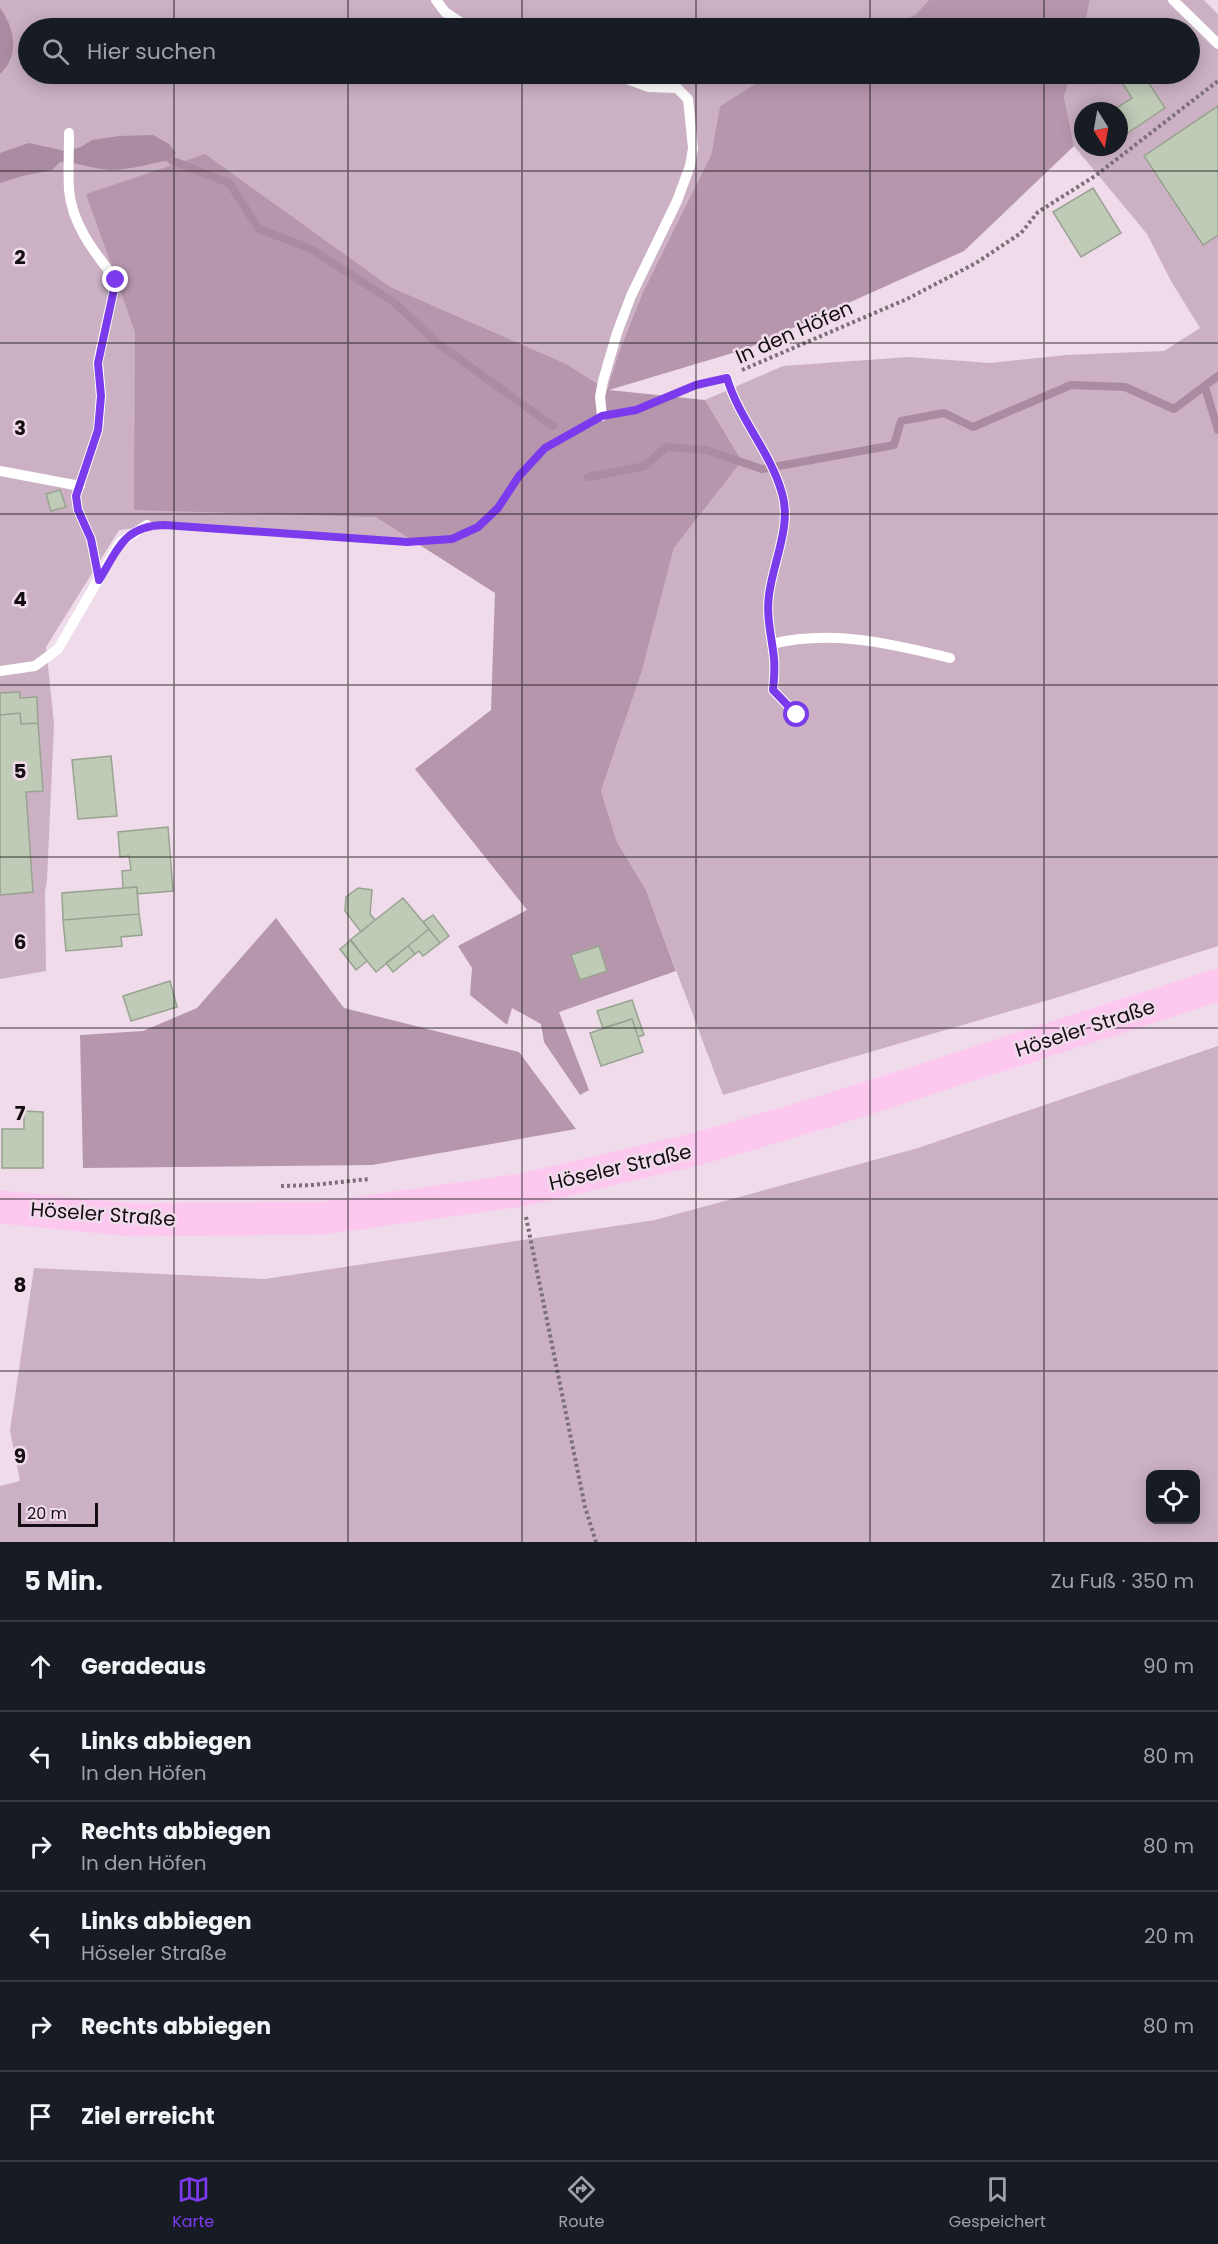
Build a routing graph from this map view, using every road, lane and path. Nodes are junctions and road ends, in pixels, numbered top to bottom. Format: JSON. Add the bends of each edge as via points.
{"nodes":[{"id":1,"x":436,"y":0,"type":"edge"},
{"id":2,"x":1173,"y":0,"type":"edge"},
{"id":3,"x":454,"y":18,"type":"edge"},
{"id":4,"x":1191,"y":18,"type":"edge"},
{"id":5,"x":1200,"y":26,"type":"edge"},
{"id":6,"x":1218,"y":44,"type":"edge"},
{"id":7,"x":1218,"y":81,"type":"edge"},
{"id":8,"x":641,"y":84,"type":"edge"},
{"id":9,"x":69,"y":133,"type":"dead end"},
{"id":10,"x":727,"y":378,"type":"junction"},
{"id":11,"x":602,"y":416,"type":"junction"},
{"id":12,"x":0,"y":471,"type":"edge"},
{"id":13,"x":80,"y":486,"type":"junction"},
{"id":14,"x":147,"y":525,"type":"joint"},
{"id":15,"x":99,"y":580,"type":"junction"},
{"id":16,"x":772,"y":644,"type":"junction"},
{"id":17,"x":951,"y":658,"type":"dead end"},
{"id":18,"x":0,"y":671,"type":"edge"},
{"id":19,"x":797,"y":715,"type":"dead end"},
{"id":20,"x":1218,"y":985,"type":"edge"},
{"id":21,"x":372,"y":1179,"type":"dead end"},
{"id":22,"x":277,"y":1186,"type":"dead end"},
{"id":23,"x":522,"y":1190,"type":"junction"},
{"id":24,"x":0,"y":1207,"type":"edge"},
{"id":25,"x":596,"y":1542,"type":"edge"}],
"edges":[{"from":1,"to":3,"type":"lane"},
{"from":2,"to":4,"type":"lane"},
{"from":5,"to":6,"type":"lane"},
{"from":7,"to":10,"type":"path","name":"In den Höfen","via":[[1095,176],[1038,212],[1021,233],[976,263],[907,299]]},
{"from":8,"to":11,"type":"lane","via":[[676,88],[688,99],[693,148],[686,182],[617,333],[600,397]]},
{"from":9,"to":13,"type":"lane","via":[[69,191],[77,223],[116,280],[98,363],[98,430]]},
{"from":10,"to":11,"type":"path","name":"In den Höfen","via":[[696,385],[636,410]]},
{"from":10,"to":16,"type":"lane","via":[[733,397],[777,477],[786,507],[769,595]]},
{"from":11,"to":14,"type":"path","name":"In den Höfen","via":[[545,448],[519,476],[498,508],[478,527],[452,539],[407,542]]},
{"from":12,"to":13,"type":"lane"},
{"from":13,"to":15,"type":"lane","via":[[76,496],[78,510],[91,539]]},
{"from":14,"to":15,"type":"lane","via":[[120,542]]},
{"from":15,"to":18,"type":"lane","via":[[58,649],[35,666]]},
{"from":16,"to":17,"type":"lane","via":[[825,638],[880,642]]},
{"from":16,"to":19,"type":"lane","via":[[773,690]]},
{"from":20,"to":23,"type":"main road","name":"Höseler Straße","via":[[803,1118],[697,1149]]},
{"from":21,"to":22,"type":"path"},
{"from":23,"to":24,"type":"main road","name":"Höseler Straße","via":[[324,1218],[132,1220]]},
{"from":23,"to":25,"type":"path","via":[[585,1507]]}]}
